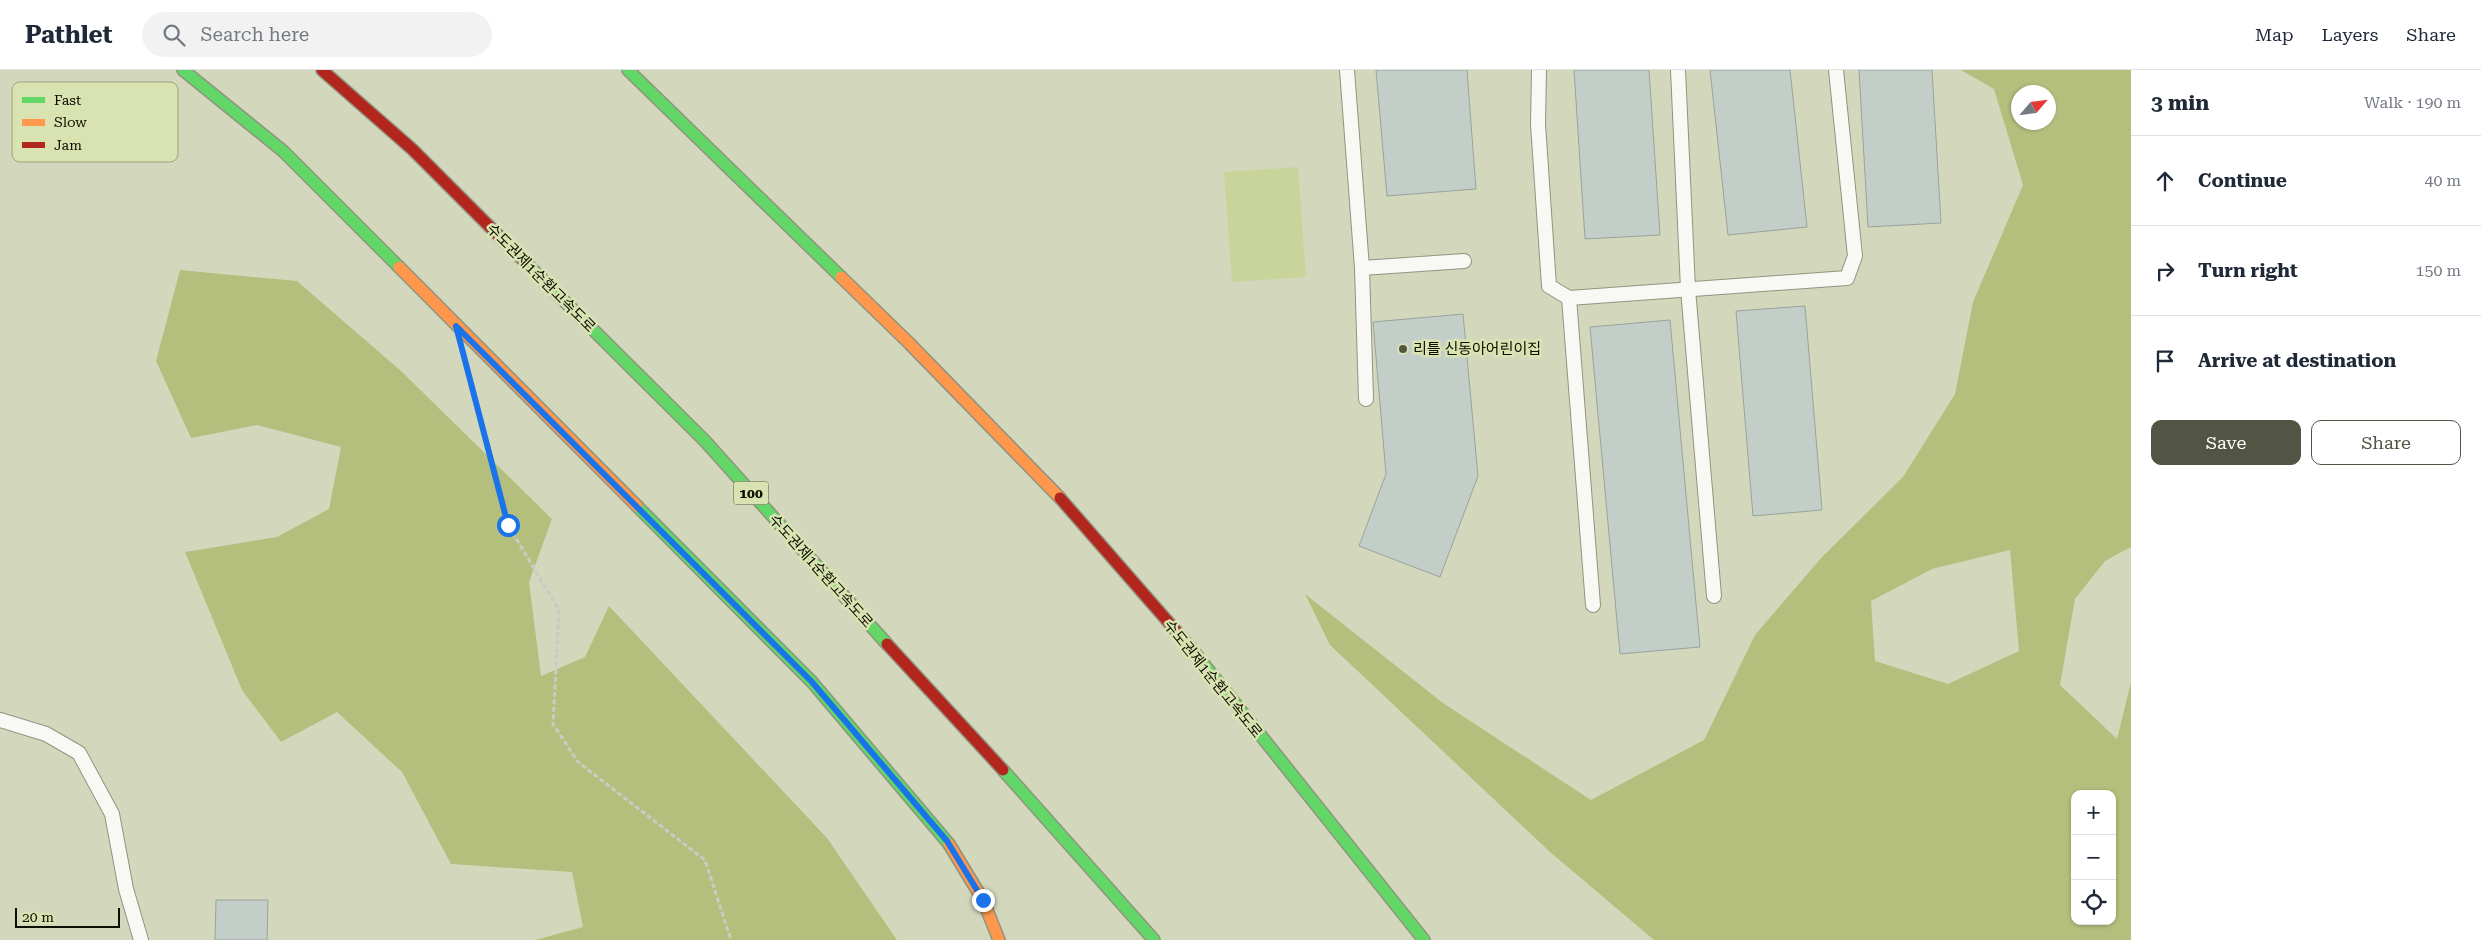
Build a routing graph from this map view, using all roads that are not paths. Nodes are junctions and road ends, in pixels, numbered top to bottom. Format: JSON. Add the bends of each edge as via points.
{"nodes":[{"id":1,"x":183,"y":70,"type":"edge"},
{"id":2,"x":322,"y":70,"type":"edge"},
{"id":3,"x":628,"y":70,"type":"edge"},
{"id":4,"x":1347,"y":70,"type":"edge"},
{"id":5,"x":1539,"y":70,"type":"edge"},
{"id":6,"x":1678,"y":70,"type":"edge"},
{"id":7,"x":1836,"y":70,"type":"edge"},
{"id":8,"x":1464,"y":261,"type":"dead end"},
{"id":9,"x":1362,"y":268,"type":"junction"},
{"id":10,"x":1688,"y":289,"type":"junction"},
{"id":11,"x":1569,"y":298,"type":"junction"},
{"id":12,"x":1366,"y":399,"type":"dead end"},
{"id":13,"x":1714,"y":596,"type":"dead end"},
{"id":14,"x":1593,"y":605,"type":"dead end"},
{"id":15,"x":0,"y":720,"type":"edge"},
{"id":16,"x":141,"y":940,"type":"edge"},
{"id":17,"x":999,"y":940,"type":"edge"},
{"id":18,"x":1154,"y":940,"type":"edge"},
{"id":19,"x":1424,"y":940,"type":"edge"}],
"edges":[{"from":1,"to":17,"type":"main road","via":[[283,151],[812,682],[947,841],[983,900]]},
{"from":2,"to":18,"type":"main road","name":"수도권제1순환고속도로","number":"100","via":[[412,149],[705,441]]},
{"from":3,"to":19,"type":"main road","name":"수도권제1순환고속도로","via":[[909,343],[1053,490],[1202,661]]},
{"from":4,"to":9,"type":"lane"},
{"from":5,"to":11,"type":"lane","via":[[1538,124],[1549,286]]},
{"from":6,"to":10,"type":"lane"},
{"from":7,"to":10,"type":"lane","via":[[1855,256],[1847,278]]},
{"from":8,"to":9,"type":"lane"},
{"from":9,"to":12,"type":"lane"},
{"from":10,"to":11,"type":"lane"},
{"from":10,"to":13,"type":"lane"},
{"from":11,"to":14,"type":"lane"},
{"from":15,"to":16,"type":"lane","via":[[46,734],[78,753],[112,814],[126,889]]}]}
